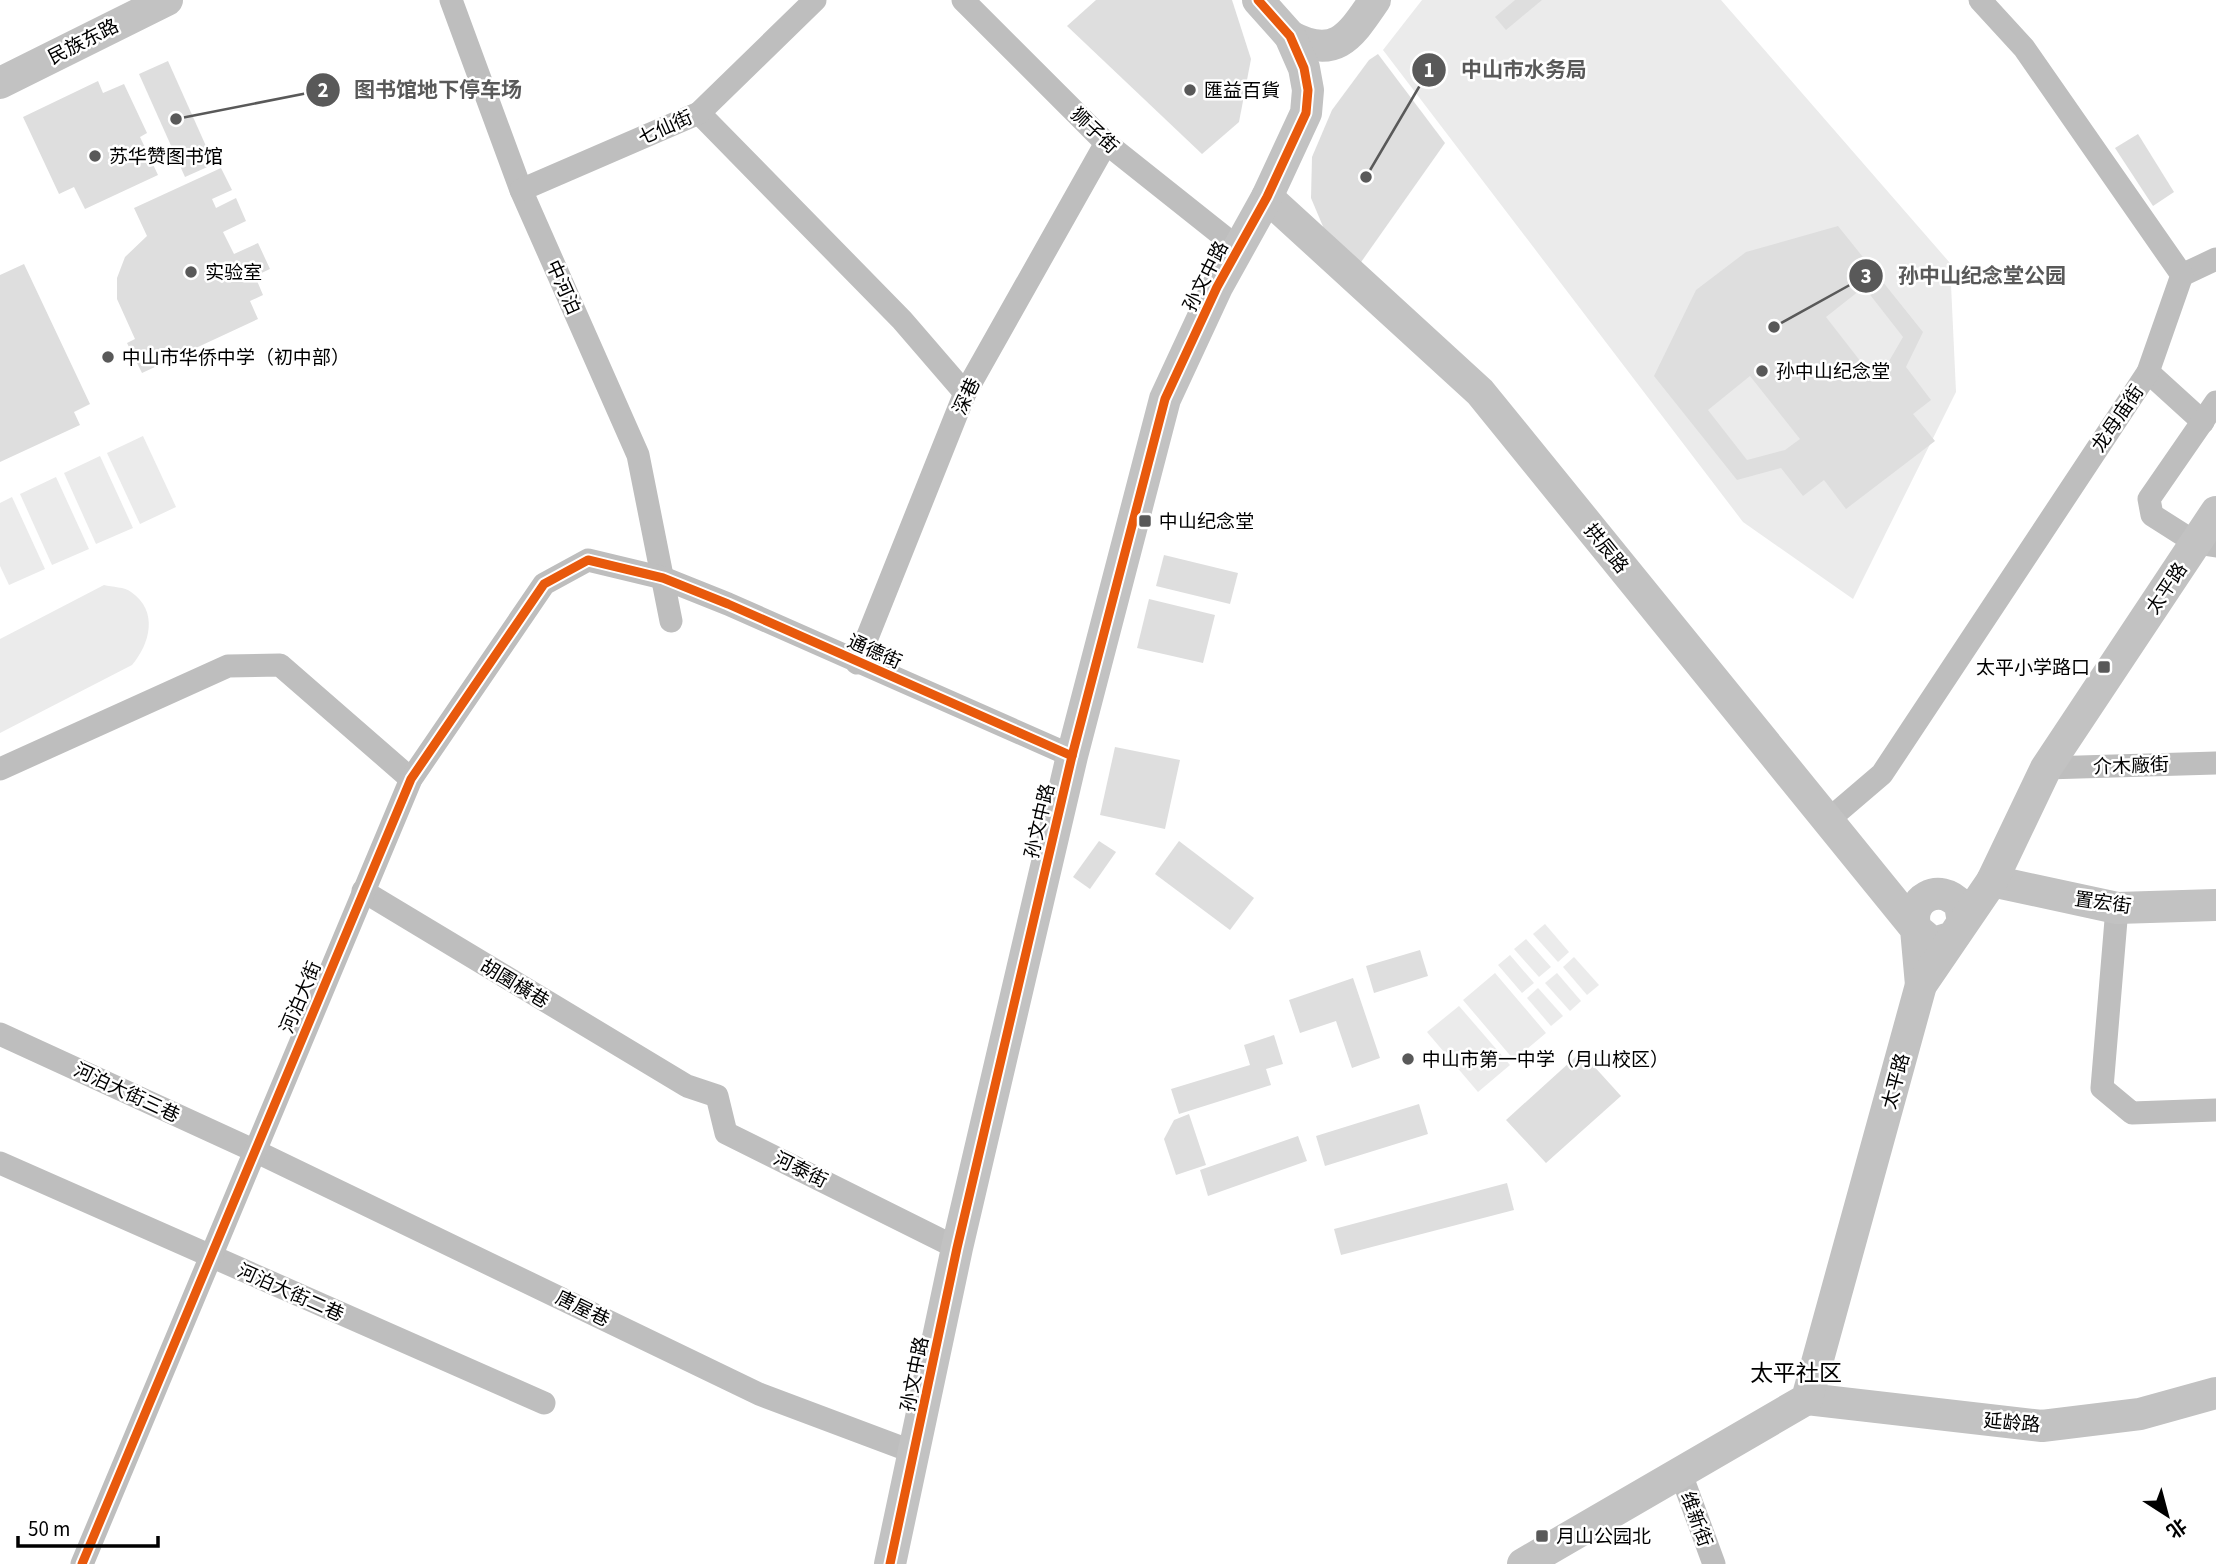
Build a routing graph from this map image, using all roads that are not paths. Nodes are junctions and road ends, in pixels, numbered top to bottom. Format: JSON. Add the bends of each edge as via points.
{"nodes":[{"id":1,"x":167,"y":0,"type":"edge"},
{"id":2,"x":451,"y":0,"type":"edge"},
{"id":3,"x":815,"y":0,"type":"edge"},
{"id":4,"x":962,"y":0,"type":"edge"},
{"id":5,"x":1258,"y":0,"type":"edge"},
{"id":6,"x":1375,"y":0,"type":"edge"},
{"id":7,"x":1980,"y":0,"type":"edge"},
{"id":8,"x":1290,"y":36,"type":"junction"},
{"id":9,"x":0,"y":83,"type":"edge"},
{"id":10,"x":699,"y":113,"type":"junction"},
{"id":11,"x":1107,"y":144,"type":"junction"},
{"id":12,"x":521,"y":190,"type":"junction"},
{"id":13,"x":1267,"y":197,"type":"junction"},
{"id":14,"x":1238,"y":248,"type":"junction"},
{"id":15,"x":2216,"y":259,"type":"edge"},
{"id":16,"x":2182,"y":275,"type":"junction"},
{"id":17,"x":2148,"y":372,"type":"junction"},
{"id":18,"x":965,"y":393,"type":"junction"},
{"id":19,"x":2216,"y":402,"type":"edge"},
{"id":20,"x":2203,"y":422,"type":"junction"},
{"id":21,"x":2216,"y":512,"type":"edge"},
{"id":22,"x":2206,"y":544,"type":"edge"},
{"id":23,"x":663,"y":578,"type":"junction"},
{"id":24,"x":671,"y":621,"type":"dead end"},
{"id":25,"x":858,"y":663,"type":"junction"},
{"id":26,"x":1072,"y":757,"type":"junction"},
{"id":27,"x":2216,"y":763,"type":"edge"},
{"id":28,"x":2046,"y":768,"type":"junction"},
{"id":29,"x":0,"y":769,"type":"edge"},
{"id":30,"x":411,"y":779,"type":"junction"},
{"id":31,"x":1827,"y":821,"type":"junction"},
{"id":32,"x":1990,"y":883,"type":"junction"},
{"id":33,"x":363,"y":891,"type":"junction"},
{"id":34,"x":1947,"y":894,"type":"junction"},
{"id":35,"x":2216,"y":905,"type":"edge"},
{"id":36,"x":2117,"y":908,"type":"junction"},
{"id":37,"x":1908,"y":910,"type":"junction"},
{"id":38,"x":1958,"y":930,"type":"junction"},
{"id":39,"x":1921,"y":985,"type":"junction"},
{"id":40,"x":0,"y":1034,"type":"edge"},
{"id":41,"x":668,"y":1074,"type":"joint"},
{"id":42,"x":2216,"y":1110,"type":"edge"},
{"id":43,"x":255,"y":1151,"type":"junction"},
{"id":44,"x":0,"y":1164,"type":"edge"},
{"id":45,"x":957,"y":1248,"type":"junction"},
{"id":46,"x":211,"y":1256,"type":"junction"},
{"id":47,"x":2216,"y":1393,"type":"edge"},
{"id":48,"x":1807,"y":1399,"type":"junction"},
{"id":49,"x":544,"y":1403,"type":"dead end"},
{"id":50,"x":916,"y":1453,"type":"junction"},
{"id":51,"x":1681,"y":1474,"type":"junction"},
{"id":52,"x":1543,"y":1559,"type":"edge"},
{"id":53,"x":82,"y":1564,"type":"edge"},
{"id":54,"x":890,"y":1564,"type":"edge"},
{"id":55,"x":1714,"y":1564,"type":"edge"}],
"edges":[{"from":1,"to":9,"type":"street","name":"民族东路"},
{"from":2,"to":12,"type":"street","name":"中河泊"},
{"from":3,"to":10,"type":"street","name":"七仙街"},
{"from":4,"to":11,"type":"street","name":"狮子街"},
{"from":5,"to":8,"type":"street"},
{"from":6,"to":8,"type":"street","via":[[1352,33],[1330,46],[1303,44]]},
{"from":7,"to":16,"type":"street","via":[[2024,48]]},
{"from":8,"to":13,"type":"street","name":"孙文中路","via":[[1304,68],[1306,113]]},
{"from":10,"to":12,"type":"street","name":"七仙街"},
{"from":10,"to":18,"type":"street","via":[[902,320]]},
{"from":11,"to":14,"type":"street","name":"狮子街"},
{"from":11,"to":18,"type":"street","name":"深巷"},
{"from":12,"to":23,"type":"street","name":"中河泊","via":[[638,455]]},
{"from":13,"to":14,"type":"street","name":"孙文中路"},
{"from":13,"to":31,"type":"street","name":"拱辰路","via":[[1480,392]]},
{"from":14,"to":26,"type":"street","name":"孙文中路","via":[[1166,398]]},
{"from":15,"to":16,"type":"street"},
{"from":16,"to":17,"type":"street","name":"龙母庙街"},
{"from":17,"to":20,"type":"street"},
{"from":17,"to":31,"type":"street","name":"龙母庙街","via":[[1881,774]]},
{"from":18,"to":25,"type":"street","name":"深巷"},
{"from":19,"to":20,"type":"street"},
{"from":20,"to":22,"type":"street","via":[[2150,499],[2152,515]]},
{"from":21,"to":22,"type":"street","name":"太平路"},
{"from":22,"to":28,"type":"street","name":"太平路"},
{"from":23,"to":24,"type":"street","name":"中河泊"},
{"from":23,"to":25,"type":"street","name":"通德街"},
{"from":23,"to":30,"type":"street","name":"河泊大街","via":[[588,560],[544,583]]},
{"from":25,"to":26,"type":"street","name":"通德街"},
{"from":26,"to":45,"type":"street","name":"孙文中路"},
{"from":27,"to":28,"type":"street","name":"介木廠街"},
{"from":28,"to":32,"type":"street","name":"太平路"},
{"from":29,"to":30,"type":"street","via":[[228,666],[280,665]]},
{"from":30,"to":33,"type":"street","name":"河泊大街"},
{"from":31,"to":37,"type":"street","name":"拱辰路"},
{"from":32,"to":34,"type":"street"},
{"from":32,"to":36,"type":"street","name":"置宏街"},
{"from":32,"to":38,"type":"street","name":"太平路"},
{"from":33,"to":41,"type":"street","name":"胡園橫巷"},
{"from":33,"to":43,"type":"street","name":"河泊大街"},
{"from":34,"to":37,"type":"street","via":[[1930,894]]},
{"from":34,"to":38,"type":"street","via":[[1960,905]]},
{"from":35,"to":36,"type":"street","name":"置宏街"},
{"from":36,"to":42,"type":"street","via":[[2102,1088],[2132,1113]]},
{"from":37,"to":38,"type":"street","via":[[1922,936],[1937,942]]},
{"from":37,"to":39,"type":"street"},
{"from":38,"to":39,"type":"street","name":"太平路"},
{"from":39,"to":48,"type":"street","name":"太平路"},
{"from":40,"to":43,"type":"street","name":"河泊大街三巷"},
{"from":41,"to":45,"type":"street","name":"河泰街","via":[[717,1096],[726,1133]]},
{"from":43,"to":46,"type":"street","name":"河泊大街"},
{"from":43,"to":50,"type":"street","name":"唐屋巷","via":[[759,1394]]},
{"from":44,"to":46,"type":"street","name":"河泊大街二巷"},
{"from":45,"to":50,"type":"street","name":"孙文中路"},
{"from":46,"to":49,"type":"street","name":"河泊大街二巷"},
{"from":46,"to":53,"type":"street","name":"河泊大街"},
{"from":47,"to":48,"type":"street","name":"延龄路","via":[[2140,1414],[2042,1426]]},
{"from":48,"to":51,"type":"street"},
{"from":50,"to":54,"type":"street","name":"孙文中路"},
{"from":51,"to":52,"type":"street"},
{"from":51,"to":55,"type":"street","name":"维新街"}]}
